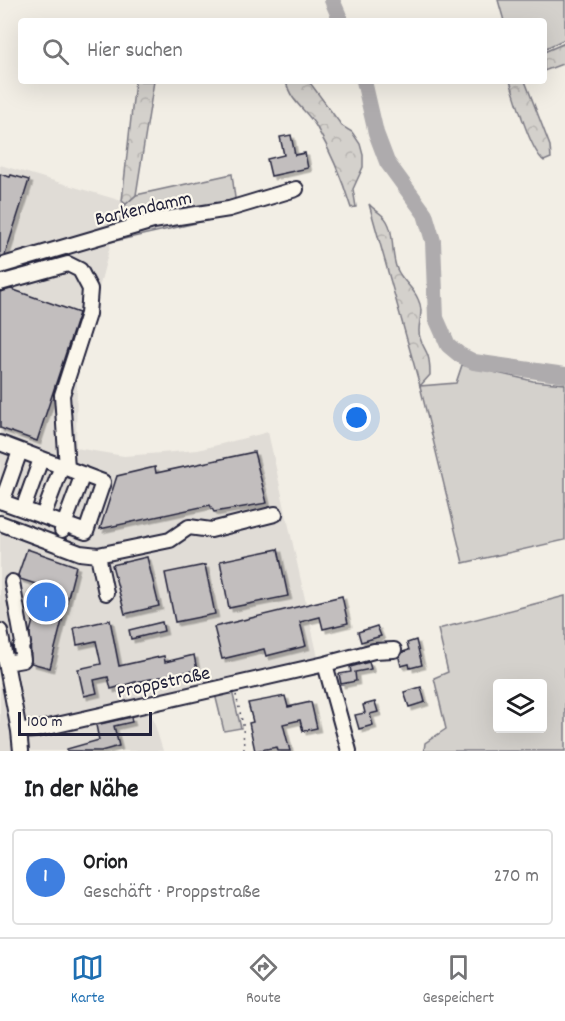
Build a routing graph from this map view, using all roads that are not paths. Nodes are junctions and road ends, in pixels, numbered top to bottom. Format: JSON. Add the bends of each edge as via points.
{"nodes":[{"id":1,"x":296,"y":189,"type":"dead end"},
{"id":2,"x":0,"y":266,"type":"edge"},
{"id":3,"x":0,"y":283,"type":"edge"},
{"id":4,"x":0,"y":443,"type":"edge"},
{"id":5,"x":20,"y":451,"type":"junction"},
{"id":6,"x":41,"y":459,"type":"junction"},
{"id":7,"x":65,"y":467,"type":"junction"},
{"id":8,"x":83,"y":474,"type":"junction"},
{"id":9,"x":1,"y":501,"type":"edge"},
{"id":10,"x":23,"y":509,"type":"junction"},
{"id":11,"x":275,"y":514,"type":"dead end"},
{"id":12,"x":43,"y":516,"type":"junction"},
{"id":13,"x":0,"y":523,"type":"edge"},
{"id":14,"x":64,"y":524,"type":"junction"},
{"id":15,"x":57,"y":543,"type":"junction"},
{"id":16,"x":98,"y":555,"type":"junction"},
{"id":17,"x":12,"y":582,"type":"dead end"},
{"id":18,"x":106,"y":593,"type":"dead end"},
{"id":19,"x":0,"y":631,"type":"edge"},
{"id":20,"x":394,"y":650,"type":"dead end"},
{"id":21,"x":6,"y":663,"type":"junction"},
{"id":22,"x":325,"y":664,"type":"junction"},
{"id":23,"x":19,"y":731,"type":"junction"},
{"id":24,"x":21,"y":751,"type":"edge"},
{"id":25,"x":349,"y":751,"type":"edge"}],
"edges":[{"from":1,"to":2,"type":"street","name":"Barkendamm","via":[[229,209],[153,221]]},
{"from":3,"to":7,"type":"street","via":[[68,264],[80,270],[90,289],[88,314],[63,395]]},
{"from":4,"to":5,"type":"street"},
{"from":5,"to":6,"type":"street"},
{"from":5,"to":9,"type":"street"},
{"from":6,"to":7,"type":"street"},
{"from":6,"to":10,"type":"street"},
{"from":7,"to":8,"type":"street"},
{"from":7,"to":12,"type":"street"},
{"from":8,"to":14,"type":"street"},
{"from":8,"to":14,"type":"street","via":[[103,482],[86,532]]},
{"from":9,"to":10,"type":"street"},
{"from":10,"to":12,"type":"street"},
{"from":11,"to":16,"type":"street","via":[[211,530],[189,527],[171,540]]},
{"from":12,"to":14,"type":"street"},
{"from":13,"to":15,"type":"street"},
{"from":14,"to":15,"type":"street"},
{"from":15,"to":16,"type":"street","via":[[80,553]]},
{"from":16,"to":18,"type":"street"},
{"from":17,"to":21,"type":"street","via":[[23,660]]},
{"from":19,"to":21,"type":"street"},
{"from":20,"to":22,"type":"street","name":"Proppstraße"},
{"from":21,"to":23,"type":"street"},
{"from":22,"to":23,"type":"street","name":"Proppstraße"},
{"from":22,"to":25,"type":"street"},
{"from":23,"to":24,"type":"street"}]}
